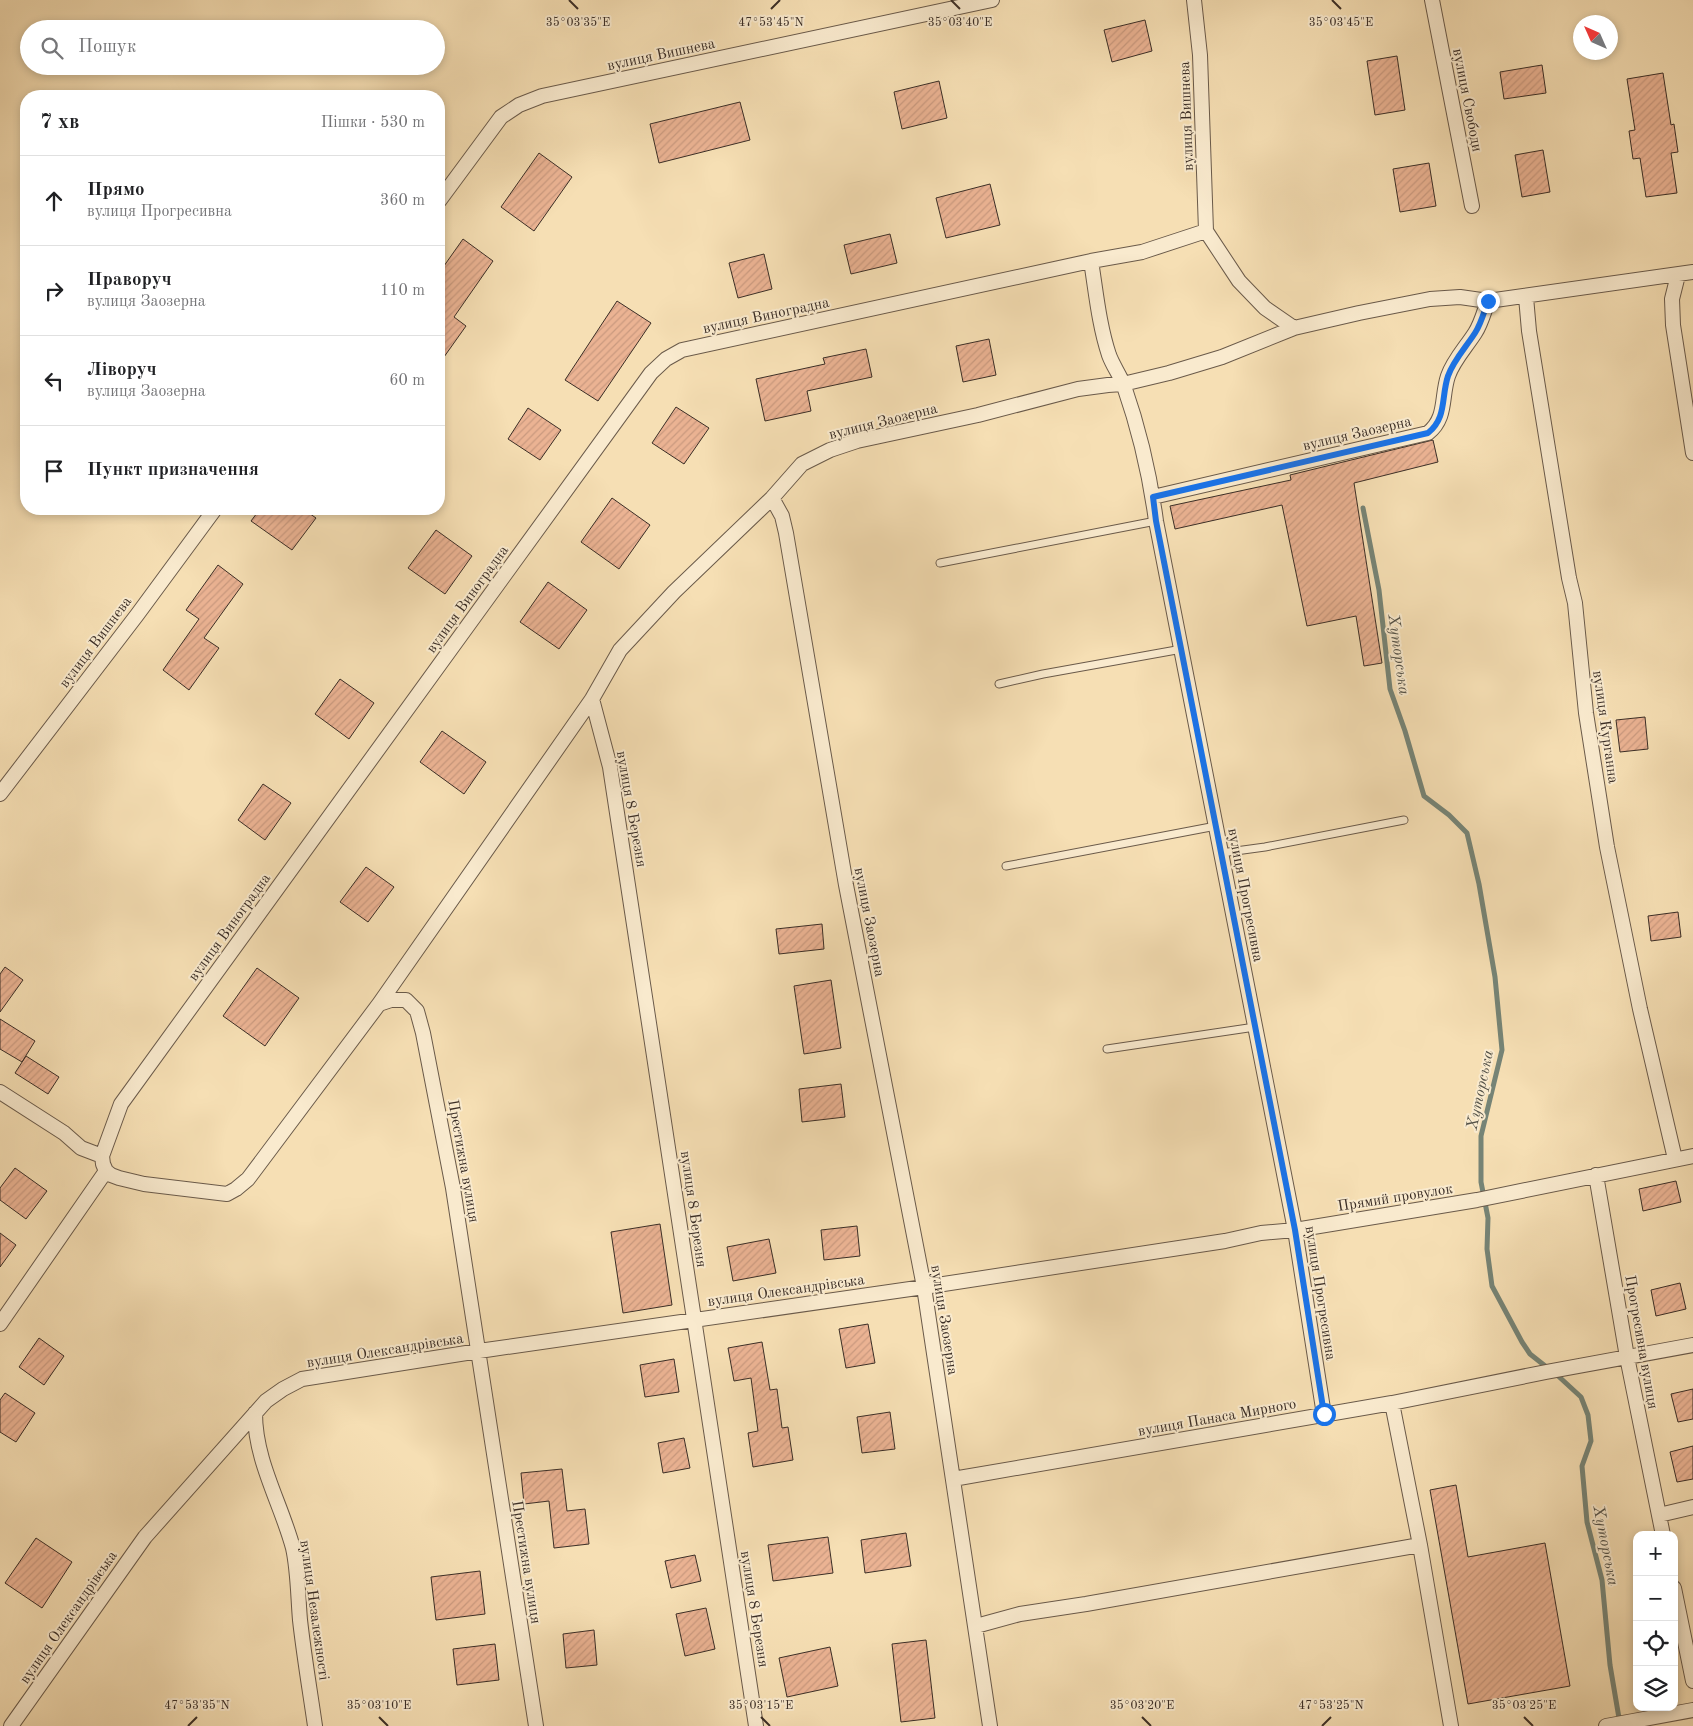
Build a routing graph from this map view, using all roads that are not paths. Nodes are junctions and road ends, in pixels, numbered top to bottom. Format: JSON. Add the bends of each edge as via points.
{"nodes":[{"id":1,"x":992,"y":0,"type":"edge"},
{"id":2,"x":1194,"y":0,"type":"edge"},
{"id":3,"x":1432,"y":0,"type":"edge"},
{"id":4,"x":445,"y":193,"type":"edge"},
{"id":5,"x":1472,"y":206,"type":"dead end"},
{"id":6,"x":1206,"y":231,"type":"junction"},
{"id":7,"x":1091,"y":261,"type":"junction"},
{"id":8,"x":1693,"y":272,"type":"edge"},
{"id":9,"x":1678,"y":275,"type":"junction"},
{"id":10,"x":1526,"y":297,"type":"junction"},
{"id":11,"x":1488,"y":301,"type":"junction"},
{"id":12,"x":1294,"y":328,"type":"junction"},
{"id":13,"x":1123,"y":384,"type":"junction"},
{"id":14,"x":1693,"y":453,"type":"edge"},
{"id":15,"x":1153,"y":497,"type":"junction"},
{"id":16,"x":772,"y":498,"type":"junction"},
{"id":17,"x":211,"y":515,"type":"edge"},
{"id":18,"x":1156,"y":521,"type":"junction"},
{"id":19,"x":940,"y":563,"type":"dead end"},
{"id":20,"x":1182,"y":649,"type":"junction"},
{"id":21,"x":999,"y":684,"type":"dead end"},
{"id":22,"x":592,"y":698,"type":"junction"},
{"id":23,"x":0,"y":794,"type":"edge"},
{"id":24,"x":1404,"y":820,"type":"dead end"},
{"id":25,"x":1216,"y":826,"type":"junction"},
{"id":26,"x":1221,"y":853,"type":"junction"},
{"id":27,"x":1006,"y":866,"type":"dead end"},
{"id":28,"x":379,"y":1004,"type":"junction"},
{"id":29,"x":1255,"y":1027,"type":"junction"},
{"id":30,"x":1107,"y":1048,"type":"dead end"},
{"id":31,"x":0,"y":1092,"type":"edge"},
{"id":32,"x":102,"y":1156,"type":"junction"},
{"id":33,"x":1693,"y":1156,"type":"edge"},
{"id":34,"x":1674,"y":1159,"type":"junction"},
{"id":35,"x":106,"y":1171,"type":"junction"},
{"id":36,"x":1596,"y":1175,"type":"junction"},
{"id":37,"x":1295,"y":1230,"type":"junction"},
{"id":38,"x":924,"y":1287,"type":"junction"},
{"id":39,"x":694,"y":1319,"type":"junction"},
{"id":40,"x":0,"y":1324,"type":"edge"},
{"id":41,"x":1693,"y":1346,"type":"edge"},
{"id":42,"x":479,"y":1351,"type":"junction"},
{"id":43,"x":1627,"y":1358,"type":"junction"},
{"id":44,"x":1392,"y":1403,"type":"junction"},
{"id":45,"x":255,"y":1413,"type":"junction"},
{"id":46,"x":1324,"y":1414,"type":"junction"},
{"id":47,"x":953,"y":1479,"type":"junction"},
{"id":48,"x":1693,"y":1507,"type":"edge"},
{"id":49,"x":1659,"y":1514,"type":"junction"},
{"id":50,"x":1662,"y":1531,"type":"edge"},
{"id":51,"x":1420,"y":1545,"type":"junction"},
{"id":52,"x":1678,"y":1608,"type":"edge"},
{"id":53,"x":976,"y":1626,"type":"junction"},
{"id":54,"x":1693,"y":1681,"type":"edge"},
{"id":55,"x":1693,"y":1710,"type":"edge"},
{"id":56,"x":12,"y":1726,"type":"edge"},
{"id":57,"x":315,"y":1726,"type":"edge"},
{"id":58,"x":536,"y":1726,"type":"edge"},
{"id":59,"x":756,"y":1726,"type":"edge"},
{"id":60,"x":990,"y":1726,"type":"edge"},
{"id":61,"x":1451,"y":1726,"type":"edge"},
{"id":62,"x":1608,"y":1726,"type":"edge"}],
"edges":[{"from":1,"to":4,"type":"street","name":"вулиця Вишнева","via":[[542,96],[501,117]]},
{"from":2,"to":6,"type":"street","name":"вулиця Вишнева","via":[[1200,55]]},
{"from":3,"to":5,"type":"street","name":"вулиця Свободи"},
{"from":6,"to":7,"type":"street","name":"вулиця Виноградна","via":[[1142,252]]},
{"from":6,"to":12,"type":"street","via":[[1239,281],[1265,308]]},
{"from":7,"to":13,"type":"street","name":"вулиця Прогресивна","via":[[1110,356]]},
{"from":7,"to":32,"type":"street","name":"вулиця Виноградна","via":[[682,350],[666,359],[646,380],[133,1087],[121,1104]]},
{"from":8,"to":9,"type":"street"},
{"from":9,"to":10,"type":"street"},
{"from":9,"to":14,"type":"street","via":[[1672,299],[1673,325]]},
{"from":10,"to":11,"type":"street"},
{"from":10,"to":34,"type":"street","name":"вулиця Курганна","via":[[1575,603],[1586,713],[1607,847]]},
{"from":11,"to":12,"type":"street","name":"вулиця Заозерна","via":[[1460,297],[1430,299]]},
{"from":11,"to":15,"type":"street","name":"вулиця Заозерна","via":[[1476,331],[1450,372],[1442,412],[1438,423],[1428,433]]},
{"from":12,"to":13,"type":"street","name":"вулиця Заозерна","via":[[1222,357]]},
{"from":13,"to":15,"type":"street","name":"вулиця Прогресивна"},
{"from":13,"to":16,"type":"street","name":"вулиця Заозерна","via":[[1078,389],[848,444],[802,464]]},
{"from":15,"to":18,"type":"street","name":"вулиця Прогресивна"},
{"from":16,"to":22,"type":"street","via":[[674,592],[620,650]]},
{"from":16,"to":38,"type":"street","name":"вулиця Заозерна","via":[[786,532],[846,885]]},
{"from":17,"to":23,"type":"street","name":"вулиця Вишнева"},
{"from":18,"to":19,"type":"lane"},
{"from":18,"to":20,"type":"street","name":"вулиця Прогресивна"},
{"from":20,"to":21,"type":"lane"},
{"from":20,"to":25,"type":"street","name":"вулиця Прогресивна"},
{"from":22,"to":28,"type":"street"},
{"from":22,"to":39,"type":"street","name":"вулиця 8 Березня","via":[[610,766]]},
{"from":24,"to":26,"type":"lane"},
{"from":25,"to":26,"type":"street","name":"вулиця Прогресивна"},
{"from":25,"to":27,"type":"lane"},
{"from":26,"to":29,"type":"street","name":"вулиця Прогресивна"},
{"from":28,"to":35,"type":"street","via":[[248,1179],[236,1190],[227,1194],[144,1184]]},
{"from":28,"to":42,"type":"street","name":"Престижна вулиця","via":[[406,1000],[417,1011],[424,1033]]},
{"from":29,"to":30,"type":"lane"},
{"from":29,"to":37,"type":"street","name":"вулиця Прогресивна"},
{"from":31,"to":32,"type":"street","via":[[64,1133],[81,1148]]},
{"from":32,"to":35,"type":"street"},
{"from":33,"to":34,"type":"street","name":"Прямий провулок"},
{"from":34,"to":36,"type":"street","name":"Прямий провулок"},
{"from":35,"to":40,"type":"street"},
{"from":36,"to":37,"type":"street","name":"Прямий провулок","via":[[1477,1200]]},
{"from":36,"to":43,"type":"street","name":"Прогресивна вулиця"},
{"from":37,"to":38,"type":"street","name":"Прямий провулок"},
{"from":37,"to":46,"type":"street","name":"вулиця Прогресивна"},
{"from":38,"to":39,"type":"street","name":"вулиця Олександрівська"},
{"from":38,"to":47,"type":"street","name":"вулиця Заозерна"},
{"from":39,"to":42,"type":"street","name":"вулиця Олександрівська"},
{"from":39,"to":59,"type":"street","name":"вулиця 8 Березня"},
{"from":41,"to":43,"type":"street","name":"вулиця Панаса Мирного"},
{"from":42,"to":45,"type":"street","name":"вулиця Олександрівська","via":[[302,1379],[266,1401]]},
{"from":42,"to":58,"type":"street","name":"Престижна вулиця"},
{"from":43,"to":44,"type":"street","name":"вулиця Панаса Мирного"},
{"from":43,"to":49,"type":"street","name":"Прогресивна вулиця"},
{"from":44,"to":46,"type":"street","name":"вулиця Панаса Мирного"},
{"from":44,"to":51,"type":"street"},
{"from":45,"to":56,"type":"street","name":"вулиця Олександрівська","via":[[145,1537]]},
{"from":45,"to":57,"type":"street","name":"вулиця Незалежності","via":[[261,1458],[293,1550]]},
{"from":46,"to":47,"type":"street","name":"вулиця Панаса Мирного"},
{"from":47,"to":53,"type":"street","name":"вулиця Заозерна"},
{"from":48,"to":49,"type":"street"},
{"from":49,"to":50,"type":"street","name":"Прогресивна вулиця"},
{"from":51,"to":53,"type":"street","via":[[1020,1614]]},
{"from":51,"to":61,"type":"street"},
{"from":52,"to":54,"type":"street"},
{"from":53,"to":60,"type":"street","name":"вулиця Заозерна"},
{"from":55,"to":62,"type":"street"}]}
